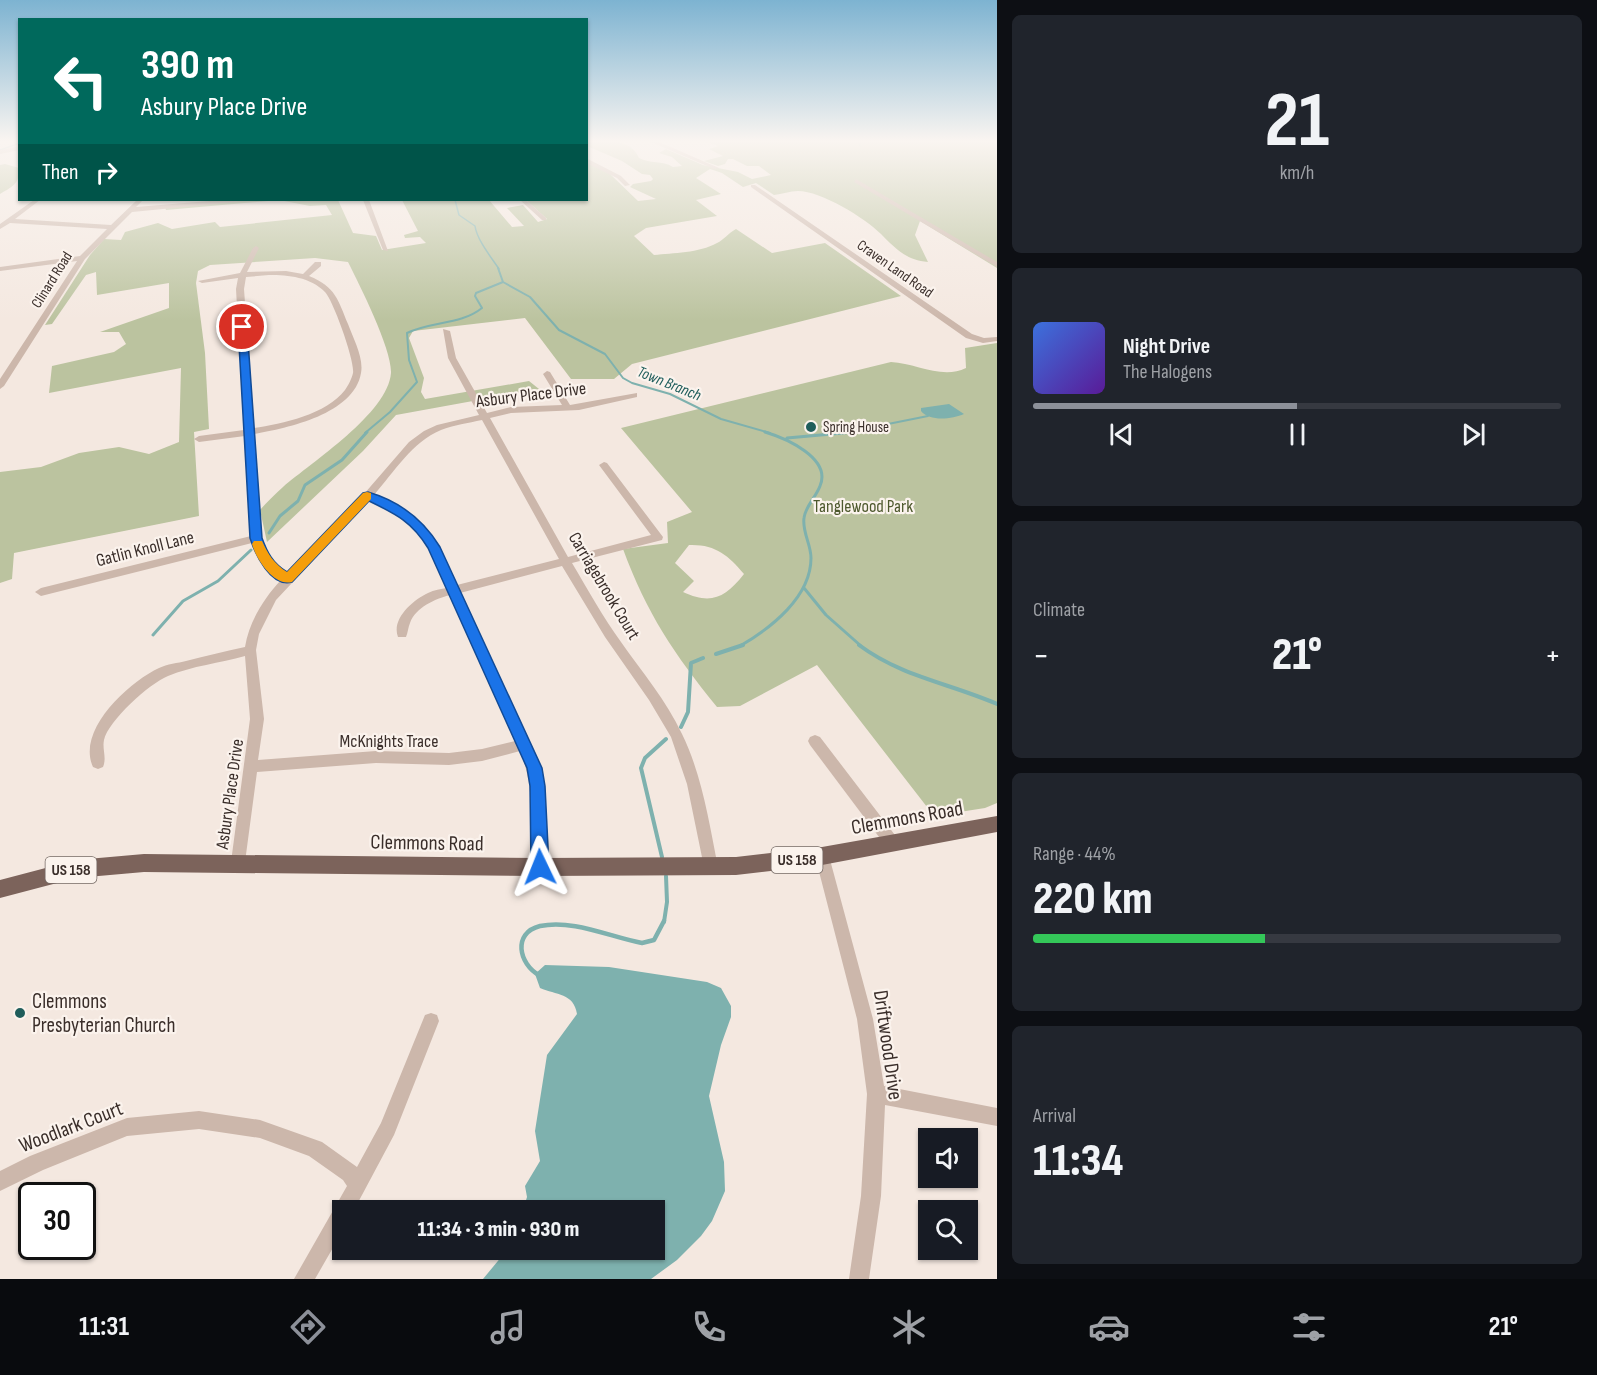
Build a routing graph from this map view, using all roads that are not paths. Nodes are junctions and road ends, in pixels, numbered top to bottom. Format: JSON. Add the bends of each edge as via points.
{"nodes":[{"id":1,"x":34,"y":202,"type":"edge"},
{"id":2,"x":138,"y":202,"type":"edge"},
{"id":3,"x":218,"y":202,"type":"edge"},
{"id":4,"x":367,"y":202,"type":"edge"},
{"id":5,"x":525,"y":202,"type":"edge"},
{"id":6,"x":776,"y":202,"type":"edge"},
{"id":7,"x":891,"y":202,"type":"edge"},
{"id":8,"x":128,"y":210,"type":"junction"},
{"id":9,"x":544,"y":219,"type":"dead end"},
{"id":10,"x":10,"y":221,"type":"junction"},
{"id":11,"x":0,"y":227,"type":"edge"},
{"id":12,"x":110,"y":227,"type":"junction"},
{"id":13,"x":256,"y":248,"type":"dead end"},
{"id":14,"x":386,"y":250,"type":"dead end"},
{"id":15,"x":82,"y":258,"type":"junction"},
{"id":16,"x":318,"y":264,"type":"dead end"},
{"id":17,"x":997,"y":265,"type":"edge"},
{"id":18,"x":0,"y":269,"type":"edge"},
{"id":19,"x":242,"y":276,"type":"junction"},
{"id":20,"x":304,"y":276,"type":"junction"},
{"id":21,"x":202,"y":281,"type":"dead end"},
{"id":22,"x":446,"y":331,"type":"dead end"},
{"id":23,"x":997,"y":339,"type":"edge"},
{"id":24,"x":547,"y":374,"type":"dead end"},
{"id":25,"x":0,"y":386,"type":"edge"},
{"id":26,"x":634,"y":395,"type":"dead end"},
{"id":27,"x":568,"y":408,"type":"junction"},
{"id":28,"x":484,"y":416,"type":"junction"},
{"id":29,"x":249,"y":432,"type":"junction"},
{"id":30,"x":199,"y":439,"type":"dead end"},
{"id":31,"x":604,"y":465,"type":"dead end"},
{"id":32,"x":368,"y":496,"type":"junction"},
{"id":33,"x":256,"y":538,"type":"junction"},
{"id":34,"x":567,"y":561,"type":"junction"},
{"id":35,"x":288,"y":579,"type":"junction"},
{"id":36,"x":453,"y":590,"type":"junction"},
{"id":37,"x":41,"y":592,"type":"dead end"},
{"id":38,"x":402,"y":634,"type":"dead end"},
{"id":39,"x":250,"y":650,"type":"junction"},
{"id":40,"x":815,"y":741,"type":"dead end"},
{"id":41,"x":524,"y":744,"type":"junction"},
{"id":42,"x":98,"y":763,"type":"dead end"},
{"id":43,"x":252,"y":765,"type":"junction"},
{"id":44,"x":997,"y":824,"type":"edge"},
{"id":45,"x":894,"y":844,"type":"junction"},
{"id":46,"x":822,"y":856,"type":"junction"},
{"id":47,"x":238,"y":862,"type":"junction"},
{"id":48,"x":540,"y":867,"type":"junction"},
{"id":49,"x":711,"y":867,"type":"junction"},
{"id":50,"x":0,"y":889,"type":"edge"},
{"id":51,"x":431,"y":1021,"type":"dead end"},
{"id":52,"x":876,"y":1094,"type":"junction"},
{"id":53,"x":997,"y":1117,"type":"edge"},
{"id":54,"x":0,"y":1181,"type":"edge"},
{"id":55,"x":358,"y":1186,"type":"junction"},
{"id":56,"x":350,"y":1200,"type":"edge"},
{"id":57,"x":332,"y":1231,"type":"edge"},
{"id":58,"x":304,"y":1279,"type":"edge"},
{"id":59,"x":859,"y":1279,"type":"edge"}],
"edges":[{"from":1,"to":10,"type":"street"},
{"from":2,"to":8,"type":"street","name":"Clinard Road"},
{"from":3,"to":8,"type":"street"},
{"from":4,"to":14,"type":"street"},
{"from":5,"to":9,"type":"street"},
{"from":6,"to":23,"type":"street","name":"Craven Land Road","via":[[969,336],[982,341]]},
{"from":7,"to":17,"type":"street"},
{"from":8,"to":12,"type":"street","name":"Clinard Road"},
{"from":10,"to":11,"type":"street"},
{"from":10,"to":12,"type":"street"},
{"from":12,"to":15,"type":"street","name":"Clinard Road"},
{"from":13,"to":19,"type":"street"},
{"from":15,"to":18,"type":"street"},
{"from":15,"to":25,"type":"street","name":"Clinard Road"},
{"from":16,"to":20,"type":"street"},
{"from":19,"to":20,"type":"street"},
{"from":19,"to":21,"type":"street"},
{"from":19,"to":29,"type":"street"},
{"from":20,"to":29,"type":"street","via":[[330,292],[356,360],[357,374],[350,389],[332,406],[306,418]]},
{"from":22,"to":28,"type":"street","name":"Carriagebrook Court","via":[[452,358]]},
{"from":24,"to":27,"type":"street"},
{"from":26,"to":27,"type":"street","name":"Asbury Place Drive"},
{"from":27,"to":28,"type":"street","name":"Asbury Place Drive","via":[[525,409]]},
{"from":28,"to":32,"type":"street","name":"Asbury Place Drive","via":[[427,433],[412,444]]},
{"from":28,"to":34,"type":"street","name":"Carriagebrook Court"},
{"from":29,"to":30,"type":"street"},
{"from":29,"to":33,"type":"street"},
{"from":31,"to":34,"type":"street","via":[[658,537]]},
{"from":32,"to":35,"type":"street","name":"Asbury Place Drive"},
{"from":32,"to":36,"type":"street","via":[[404,513],[424,532]]},
{"from":33,"to":35,"type":"street","via":[[274,570]]},
{"from":33,"to":37,"type":"street","name":"Gatlin Knoll Lane"},
{"from":34,"to":36,"type":"street"},
{"from":34,"to":49,"type":"street","name":"Carriagebrook Court","via":[[677,736],[694,780]]},
{"from":35,"to":39,"type":"street","name":"Asbury Place Drive","via":[[272,597],[252,634]]},
{"from":36,"to":38,"type":"street","via":[[432,596],[413,609],[402,624]]},
{"from":36,"to":41,"type":"street"},
{"from":39,"to":42,"type":"street","via":[[162,672],[136,691],[111,714],[97,739]]},
{"from":39,"to":43,"type":"street","name":"Asbury Place Drive","via":[[257,719]]},
{"from":40,"to":45,"type":"street"},
{"from":41,"to":43,"type":"street","name":"McKnights Trace","via":[[450,759],[376,757]]},
{"from":41,"to":48,"type":"street","via":[[537,786]]},
{"from":43,"to":47,"type":"street","name":"Asbury Place Drive"},
{"from":44,"to":45,"type":"main road","name":"Clemmons Road","number":"US 158"},
{"from":45,"to":46,"type":"main road","name":"Clemmons Road","number":"US 158"},
{"from":46,"to":49,"type":"main road","name":"Clemmons Road","number":"US 158"},
{"from":46,"to":52,"type":"street","name":"Driftwood Drive","via":[[863,1010]]},
{"from":47,"to":48,"type":"main road","name":"Clemmons Road","number":"US 158"},
{"from":47,"to":50,"type":"main road","name":"Clemmons Road","number":"US 158","via":[[98,866]]},
{"from":48,"to":49,"type":"main road","name":"Clemmons Road","number":"US 158"},
{"from":51,"to":55,"type":"street","via":[[388,1129]]},
{"from":52,"to":53,"type":"street"},
{"from":52,"to":59,"type":"street","name":"Driftwood Drive","via":[[871,1196]]},
{"from":54,"to":55,"type":"street","name":"Woodlark Court","via":[[126,1128],[199,1120],[260,1129],[315,1149],[350,1173]]},
{"from":55,"to":56,"type":"street"},
{"from":57,"to":58,"type":"street"}]}
